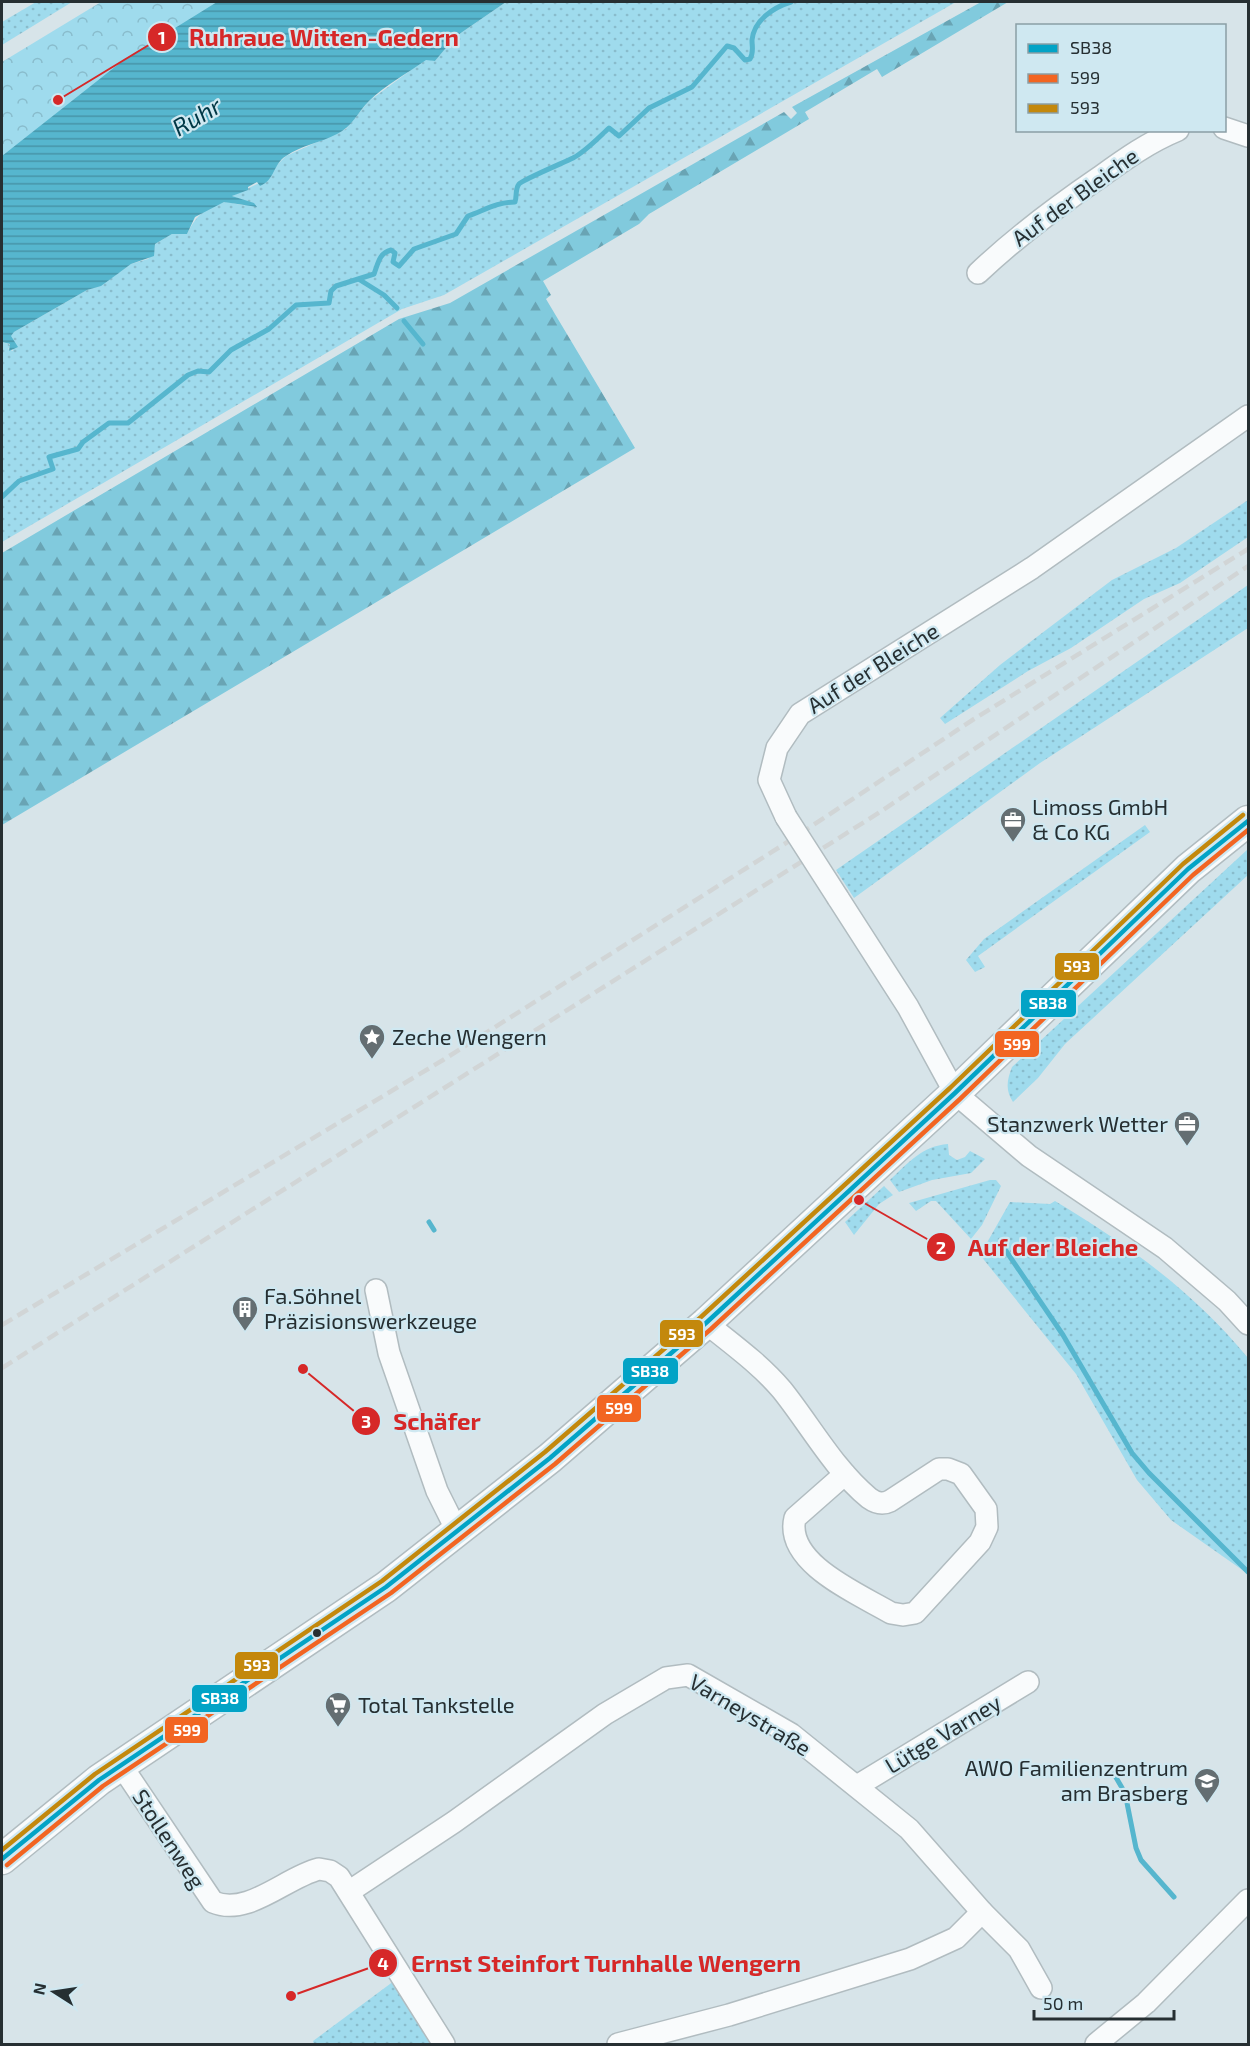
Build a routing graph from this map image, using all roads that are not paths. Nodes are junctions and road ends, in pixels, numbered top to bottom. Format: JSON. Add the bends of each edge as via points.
{"nodes":[{"id":1,"x":1226,"y":129,"type":"edge"},
{"id":2,"x":1174,"y":132,"type":"edge"},
{"id":3,"x":1248,"y":136,"type":"edge"},
{"id":4,"x":978,"y":273,"type":"dead end"},
{"id":5,"x":1248,"y":416,"type":"edge"},
{"id":6,"x":1248,"y":820,"type":"edge"},
{"id":7,"x":955,"y":1093,"type":"junction"},
{"id":8,"x":376,"y":1290,"type":"dead end"},
{"id":9,"x":706,"y":1323,"type":"junction"},
{"id":10,"x":1248,"y":1324,"type":"edge"},
{"id":11,"x":846,"y":1474,"type":"junction"},
{"id":12,"x":457,"y":1531,"type":"junction"},
{"id":13,"x":1028,"y":1682,"type":"dead end"},
{"id":14,"x":121,"y":1765,"type":"junction"},
{"id":15,"x":857,"y":1786,"type":"junction"},
{"id":16,"x":2,"y":1859,"type":"edge"},
{"id":17,"x":350,"y":1891,"type":"junction"},
{"id":18,"x":1248,"y":1900,"type":"edge"},
{"id":19,"x":982,"y":1912,"type":"junction"},
{"id":20,"x":1041,"y":1988,"type":"dead end"},
{"id":21,"x":444,"y":2044,"type":"edge"},
{"id":22,"x":618,"y":2044,"type":"edge"},
{"id":23,"x":1096,"y":2044,"type":"edge"}],
"edges":[{"from":1,"to":3,"type":"street"},
{"from":2,"to":4,"type":"street","name":"Auf der Bleiche","via":[[1137,151],[1021,232]]},
{"from":5,"to":7,"type":"street","name":"Auf der Bleiche","bridge":true,"via":[[1032,568],[800,714],[777,748],[769,780],[786,817],[908,1007]]},
{"from":6,"to":7,"type":"main road","via":[[1163,892]]},
{"from":7,"to":9,"type":"main road"},
{"from":7,"to":10,"type":"street","via":[[1029,1156],[1165,1248]]},
{"from":8,"to":12,"type":"street","via":[[389,1353],[437,1491]]},
{"from":9,"to":11,"type":"street","via":[[781,1389]]},
{"from":9,"to":12,"type":"main road","via":[[559,1450]]},
{"from":11,"to":11,"type":"street","via":[[795,1518],[796,1541],[819,1570],[891,1612],[915,1613],[980,1542],[987,1527],[986,1509],[956,1470],[936,1470],[885,1504],[868,1497]]},
{"from":12,"to":14,"type":"main road","via":[[386,1587]]},
{"from":13,"to":15,"type":"street","name":"Lütge Varney"},
{"from":14,"to":16,"type":"main road","via":[[54,1814]]},
{"from":14,"to":17,"type":"street","name":"Stollenweg","via":[[213,1902],[225,1907],[244,1904],[320,1869],[339,1877]]},
{"from":15,"to":17,"type":"street","name":"Varneystraße","via":[[791,1734],[701,1681],[682,1674],[666,1678],[605,1714]]},
{"from":15,"to":19,"type":"street","name":"Varneystraße","via":[[909,1829]]},
{"from":17,"to":21,"type":"street","name":"Stollenweg"},
{"from":18,"to":23,"type":"street","via":[[1146,2004]]},
{"from":19,"to":20,"type":"street","name":"Varneystraße","via":[[1019,1949]]},
{"from":19,"to":22,"type":"street","via":[[956,1938],[910,1959],[729,2015]]}]}
